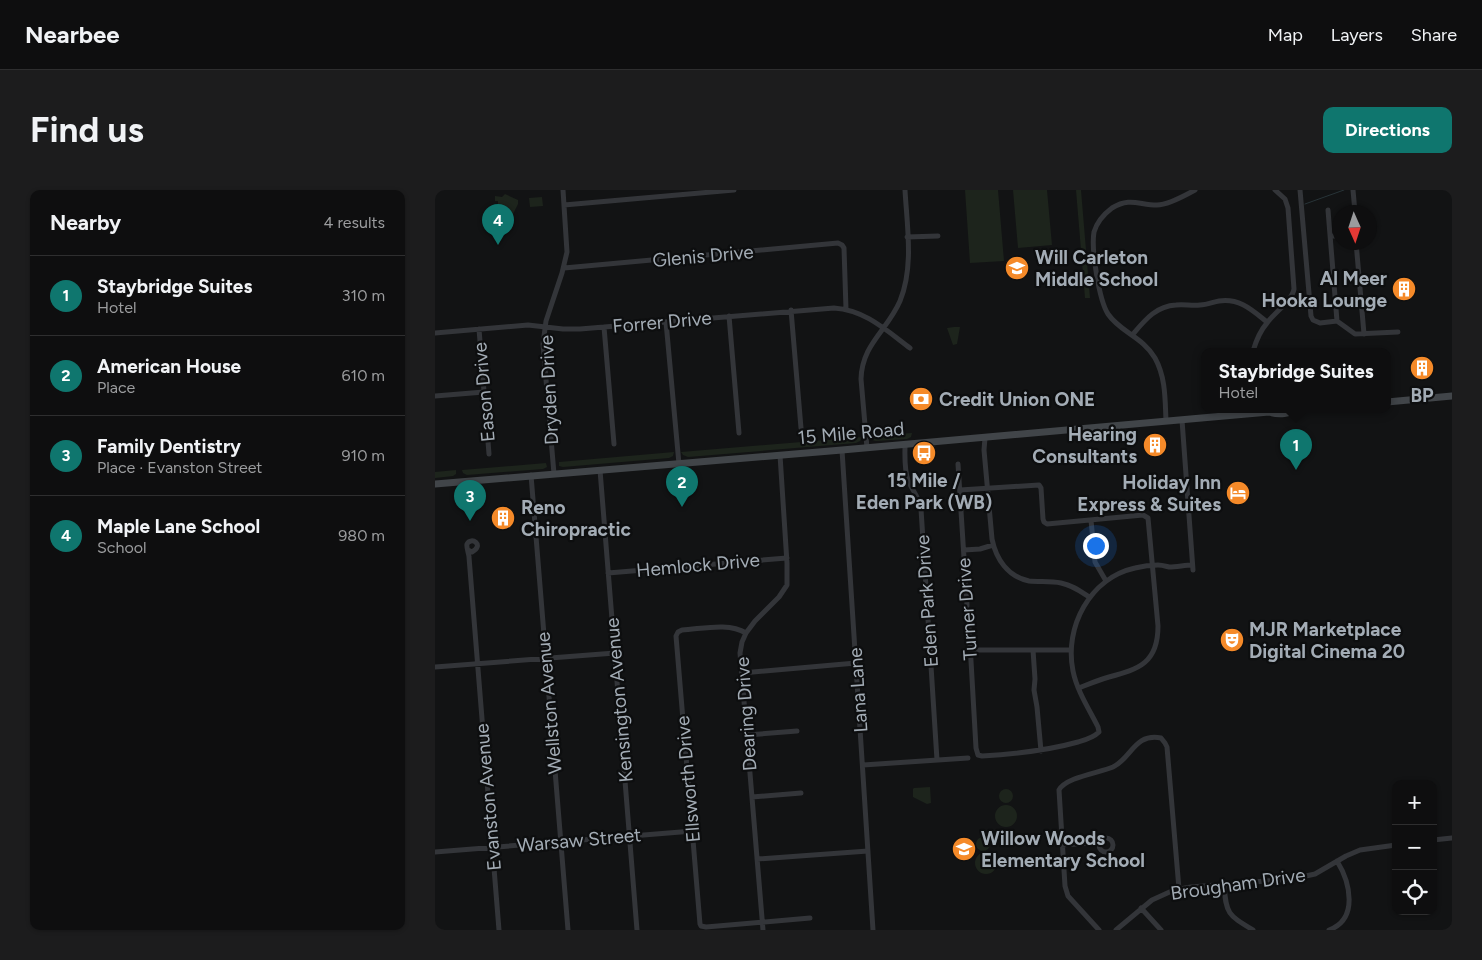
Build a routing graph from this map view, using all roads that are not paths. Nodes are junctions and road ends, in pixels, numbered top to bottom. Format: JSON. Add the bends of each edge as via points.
{"nodes":[{"id":1,"x":563,"y":190,"type":"edge"},
{"id":2,"x":734,"y":190,"type":"edge"},
{"id":3,"x":905,"y":190,"type":"edge"},
{"id":4,"x":1195,"y":190,"type":"edge"},
{"id":5,"x":1275,"y":190,"type":"edge"},
{"id":6,"x":1300,"y":190,"type":"edge"},
{"id":7,"x":1353,"y":190,"type":"edge"},
{"id":8,"x":564,"y":205,"type":"junction"},
{"id":9,"x":1354,"y":205,"type":"edge"},
{"id":10,"x":1328,"y":210,"type":"dead end"},
{"id":11,"x":938,"y":236,"type":"dead end"},
{"id":12,"x":1331,"y":236,"type":"joint"},
{"id":13,"x":907,"y":237,"type":"junction"},
{"id":14,"x":1357,"y":250,"type":"edge"},
{"id":15,"x":564,"y":268,"type":"junction"},
{"id":16,"x":846,"y":309,"type":"junction"},
{"id":17,"x":791,"y":310,"type":"junction"},
{"id":18,"x":729,"y":316,"type":"junction"},
{"id":19,"x":1337,"y":321,"type":"junction"},
{"id":20,"x":667,"y":322,"type":"junction"},
{"id":21,"x":1267,"y":322,"type":"junction"},
{"id":22,"x":545,"y":326,"type":"junction"},
{"id":23,"x":604,"y":327,"type":"junction"},
{"id":24,"x":884,"y":328,"type":"junction"},
{"id":25,"x":479,"y":329,"type":"junction"},
{"id":26,"x":1398,"y":332,"type":"dead end"},
{"id":27,"x":435,"y":333,"type":"edge"},
{"id":28,"x":1133,"y":334,"type":"junction"},
{"id":29,"x":1364,"y":334,"type":"junction"},
{"id":30,"x":910,"y":348,"type":"dead end"},
{"id":31,"x":1254,"y":348,"type":"edge"},
{"id":32,"x":484,"y":392,"type":"junction"},
{"id":33,"x":435,"y":396,"type":"edge"},
{"id":34,"x":1452,"y":396,"type":"edge"},
{"id":35,"x":1391,"y":402,"type":"edge"},
{"id":36,"x":1235,"y":413,"type":"edge"},
{"id":37,"x":1276,"y":413,"type":"edge"},
{"id":38,"x":1289,"y":413,"type":"edge"},
{"id":39,"x":1182,"y":420,"type":"junction"},
{"id":40,"x":1166,"y":421,"type":"junction"},
{"id":41,"x":801,"y":428,"type":"dead end"},
{"id":42,"x":739,"y":433,"type":"dead end"},
{"id":43,"x":985,"y":438,"type":"junction"},
{"id":44,"x":614,"y":444,"type":"dead end"},
{"id":45,"x":905,"y":444,"type":"junction"},
{"id":46,"x":867,"y":448,"type":"junction"},
{"id":47,"x":842,"y":450,"type":"junction"},
{"id":48,"x":489,"y":454,"type":"dead end"},
{"id":49,"x":780,"y":455,"type":"junction"},
{"id":50,"x":679,"y":464,"type":"junction"},
{"id":51,"x":958,"y":464,"type":"dead end"},
{"id":52,"x":600,"y":470,"type":"junction"},
{"id":53,"x":554,"y":474,"type":"junction"},
{"id":54,"x":531,"y":476,"type":"junction"},
{"id":55,"x":435,"y":484,"type":"edge"},
{"id":56,"x":988,"y":488,"type":"junction"},
{"id":57,"x":960,"y":490,"type":"junction"},
{"id":58,"x":1091,"y":520,"type":"junction"},
{"id":59,"x":993,"y":545,"type":"junction"},
{"id":60,"x":468,"y":550,"type":"junction"},
{"id":61,"x":963,"y":550,"type":"junction"},
{"id":62,"x":474,"y":551,"type":"junction"},
{"id":63,"x":469,"y":557,"type":"junction"},
{"id":64,"x":787,"y":558,"type":"junction"},
{"id":65,"x":1153,"y":565,"type":"junction"},
{"id":66,"x":608,"y":573,"type":"junction"},
{"id":67,"x":1106,"y":581,"type":"junction"},
{"id":68,"x":1089,"y":598,"type":"junction"},
{"id":69,"x":746,"y":633,"type":"junction"},
{"id":70,"x":970,"y":650,"type":"junction"},
{"id":71,"x":1033,"y":650,"type":"junction"},
{"id":72,"x":1071,"y":650,"type":"junction"},
{"id":73,"x":615,"y":653,"type":"junction"},
{"id":74,"x":546,"y":659,"type":"junction"},
{"id":75,"x":478,"y":664,"type":"junction"},
{"id":76,"x":856,"y":664,"type":"junction"},
{"id":77,"x":435,"y":667,"type":"edge"},
{"id":78,"x":742,"y":673,"type":"junction"},
{"id":79,"x":1079,"y":688,"type":"junction"},
{"id":80,"x":797,"y":731,"type":"dead end"},
{"id":81,"x":747,"y":735,"type":"junction"},
{"id":82,"x":1041,"y":751,"type":"junction"},
{"id":83,"x":967,"y":758,"type":"dead end"},
{"id":84,"x":937,"y":760,"type":"junction"},
{"id":85,"x":863,"y":765,"type":"junction"},
{"id":86,"x":801,"y":793,"type":"dead end"},
{"id":87,"x":752,"y":797,"type":"junction"},
{"id":88,"x":693,"y":831,"type":"junction"},
{"id":89,"x":630,"y":836,"type":"junction"},
{"id":90,"x":1452,"y":838,"type":"edge"},
{"id":91,"x":1437,"y":840,"type":"edge"},
{"id":92,"x":561,"y":842,"type":"junction"},
{"id":93,"x":1097,"y":843,"type":"dead end"},
{"id":94,"x":1061,"y":845,"type":"junction"},
{"id":95,"x":1392,"y":846,"type":"edge"},
{"id":96,"x":492,"y":848,"type":"junction"},
{"id":97,"x":868,"y":851,"type":"junction"},
{"id":98,"x":435,"y":852,"type":"edge"},
{"id":99,"x":757,"y":859,"type":"junction"},
{"id":100,"x":1337,"y":862,"type":"junction"},
{"id":101,"x":1224,"y":885,"type":"junction"},
{"id":102,"x":1179,"y":889,"type":"junction"},
{"id":103,"x":1141,"y":908,"type":"junction"},
{"id":104,"x":810,"y":918,"type":"dead end"},
{"id":105,"x":762,"y":922,"type":"junction"},
{"id":106,"x":499,"y":930,"type":"edge"},
{"id":107,"x":568,"y":930,"type":"edge"},
{"id":108,"x":637,"y":930,"type":"edge"},
{"id":109,"x":763,"y":930,"type":"edge"},
{"id":110,"x":873,"y":930,"type":"edge"},
{"id":111,"x":1099,"y":930,"type":"edge"},
{"id":112,"x":1116,"y":930,"type":"edge"},
{"id":113,"x":1161,"y":930,"type":"edge"},
{"id":114,"x":1253,"y":930,"type":"edge"},
{"id":115,"x":1329,"y":930,"type":"edge"}],
"edges":[{"from":1,"to":8,"type":"street","name":"Dryden Drive"},
{"from":2,"to":8,"type":"street"},
{"from":3,"to":13,"type":"street"},
{"from":4,"to":28,"type":"street","via":[[1159,205],[1120,204],[1106,213],[1094,232],[1098,281],[1105,308],[1116,323]]},
{"from":5,"to":21,"type":"street","via":[[1283,196],[1288,208],[1294,289],[1292,296]]},
{"from":6,"to":19,"type":"street","via":[[1311,316],[1320,323]]},
{"from":7,"to":9,"type":"street"},
{"from":8,"to":15,"type":"street","name":"Dryden Drive","via":[[567,246]]},
{"from":10,"to":12,"type":"street"},
{"from":11,"to":13,"type":"street"},
{"from":12,"to":19,"type":"street"},
{"from":13,"to":24,"type":"street","via":[[905,284],[897,308]]},
{"from":14,"to":29,"type":"street"},
{"from":15,"to":16,"type":"street","name":"Glenis Drive","via":[[838,244],[844,248]]},
{"from":15,"to":22,"type":"street","name":"Dryden Drive"},
{"from":16,"to":17,"type":"street","name":"Forrer Drive"},
{"from":16,"to":24,"type":"street","name":"Forrer Drive","via":[[864,315]]},
{"from":17,"to":18,"type":"street","name":"Forrer Drive"},
{"from":17,"to":41,"type":"street"},
{"from":18,"to":20,"type":"street","name":"Forrer Drive"},
{"from":18,"to":42,"type":"street"},
{"from":19,"to":29,"type":"street","via":[[1351,333]]},
{"from":20,"to":23,"type":"street","name":"Forrer Drive"},
{"from":20,"to":50,"type":"street"},
{"from":21,"to":28,"type":"street","via":[[1244,304],[1231,300],[1175,305],[1149,316]]},
{"from":21,"to":31,"type":"street"},
{"from":22,"to":23,"type":"street","name":"Forrer Drive","via":[[569,330]]},
{"from":22,"to":25,"type":"street","name":"Forrer Drive"},
{"from":22,"to":53,"type":"street","name":"Dryden Drive","via":[[543,349]]},
{"from":23,"to":44,"type":"street"},
{"from":24,"to":30,"type":"street","name":"Forrer Drive"},
{"from":24,"to":46,"type":"street","via":[[867,351],[861,369]]},
{"from":25,"to":27,"type":"street","name":"Forrer Drive"},
{"from":25,"to":32,"type":"street","name":"Eason Drive"},
{"from":26,"to":29,"type":"street"},
{"from":28,"to":40,"type":"street","via":[[1151,352],[1159,368]]},
{"from":32,"to":33,"type":"street"},
{"from":32,"to":48,"type":"street","name":"Eason Drive"},
{"from":34,"to":35,"type":"main road"},
{"from":36,"to":39,"type":"main road","name":"15 Mile Road"},
{"from":37,"to":38,"type":"main road","name":"15 Mile Road"},
{"from":39,"to":40,"type":"main road","name":"15 Mile Road"},
{"from":39,"to":65,"type":"street","via":[[1192,568]]},
{"from":40,"to":43,"type":"main road","name":"15 Mile Road"},
{"from":43,"to":45,"type":"main road","name":"15 Mile Road"},
{"from":43,"to":56,"type":"street"},
{"from":45,"to":46,"type":"main road","name":"15 Mile Road"},
{"from":45,"to":84,"type":"street","name":"Eden Park Drive","via":[[907,478],[918,496],[921,509]]},
{"from":46,"to":47,"type":"main road","name":"15 Mile Road"},
{"from":47,"to":49,"type":"main road","name":"15 Mile Road"},
{"from":47,"to":76,"type":"street","name":"Lana Lane"},
{"from":49,"to":50,"type":"main road","name":"15 Mile Road"},
{"from":49,"to":64,"type":"street","name":"Dearing Drive"},
{"from":50,"to":52,"type":"main road","name":"15 Mile Road"},
{"from":51,"to":57,"type":"street","name":"Turner Drive"},
{"from":52,"to":53,"type":"main road","name":"15 Mile Road"},
{"from":52,"to":66,"type":"street","name":"Kensington Avenue"},
{"from":53,"to":54,"type":"main road","name":"15 Mile Road"},
{"from":54,"to":55,"type":"main road","name":"15 Mile Road"},
{"from":54,"to":74,"type":"street","name":"Wellston Avenue"},
{"from":56,"to":57,"type":"street"},
{"from":56,"to":58,"type":"street","via":[[1039,484],[1045,523]]},
{"from":56,"to":59,"type":"street"},
{"from":57,"to":61,"type":"street","name":"Turner Drive"},
{"from":58,"to":65,"type":"street","via":[[1147,517]]},
{"from":58,"to":67,"type":"street","via":[[1095,562]]},
{"from":59,"to":61,"type":"street"},
{"from":59,"to":68,"type":"street","via":[[1001,564],[1019,577],[1062,583]]},
{"from":60,"to":62,"type":"street"},
{"from":60,"to":62,"type":"street","via":[[468,543],[473,541],[478,546]]},
{"from":60,"to":63,"type":"street","name":"Evanston Avenue"},
{"from":61,"to":70,"type":"street","name":"Turner Drive"},
{"from":62,"to":63,"type":"street"},
{"from":63,"to":75,"type":"street","name":"Evanston Avenue"},
{"from":64,"to":66,"type":"street","name":"Hemlock Drive"},
{"from":64,"to":69,"type":"street","name":"Dearing Drive","via":[[786,588]]},
{"from":65,"to":67,"type":"street","via":[[1131,569]]},
{"from":65,"to":79,"type":"street","via":[[1158,626],[1153,651],[1135,669]]},
{"from":66,"to":73,"type":"street","name":"Kensington Avenue"},
{"from":67,"to":68,"type":"street"},
{"from":68,"to":72,"type":"street","via":[[1073,632]]},
{"from":69,"to":78,"type":"street","name":"Dearing Drive","via":[[741,648]]},
{"from":69,"to":88,"type":"street","name":"Ellsworth Drive","via":[[728,627],[682,630],[676,636]]},
{"from":70,"to":71,"type":"street"},
{"from":70,"to":82,"type":"street","name":"Turner Drive","via":[[978,754]]},
{"from":71,"to":72,"type":"street"},
{"from":71,"to":82,"type":"street"},
{"from":72,"to":79,"type":"street"},
{"from":73,"to":74,"type":"street"},
{"from":73,"to":89,"type":"street","name":"Kensington Avenue"},
{"from":74,"to":75,"type":"street"},
{"from":74,"to":92,"type":"street","name":"Wellston Avenue"},
{"from":75,"to":77,"type":"street"},
{"from":75,"to":96,"type":"street","name":"Evanston Avenue"},
{"from":76,"to":78,"type":"street"},
{"from":76,"to":85,"type":"street","name":"Lana Lane"},
{"from":78,"to":81,"type":"street","name":"Dearing Drive"},
{"from":79,"to":82,"type":"street","via":[[1099,732],[1090,738]]},
{"from":80,"to":81,"type":"street"},
{"from":81,"to":87,"type":"street","name":"Dearing Drive"},
{"from":83,"to":84,"type":"street"},
{"from":84,"to":85,"type":"street"},
{"from":85,"to":97,"type":"street","name":"Lana Lane"},
{"from":86,"to":87,"type":"street"},
{"from":87,"to":99,"type":"street","name":"Dearing Drive"},
{"from":88,"to":89,"type":"street","name":"Warsaw Street"},
{"from":88,"to":105,"type":"street","name":"Ellsworth Drive","via":[[701,926]]},
{"from":89,"to":92,"type":"street","name":"Warsaw Street"},
{"from":89,"to":108,"type":"street","name":"Kensington Avenue"},
{"from":90,"to":91,"type":"street"},
{"from":92,"to":96,"type":"street","name":"Warsaw Street"},
{"from":92,"to":107,"type":"street","name":"Wellston Avenue"},
{"from":93,"to":94,"type":"street"},
{"from":94,"to":102,"type":"street","via":[[1058,793],[1061,786],[1114,767],[1142,740],[1161,738],[1168,752]]},
{"from":94,"to":111,"type":"street","via":[[1066,891]]},
{"from":95,"to":100,"type":"street","name":"Brougham Drive","via":[[1360,850]]},
{"from":96,"to":98,"type":"street","name":"Warsaw Street"},
{"from":96,"to":106,"type":"street","name":"Evanston Avenue"},
{"from":97,"to":99,"type":"street"},
{"from":97,"to":110,"type":"street","name":"Lana Lane"},
{"from":99,"to":105,"type":"street","name":"Dearing Drive"},
{"from":100,"to":101,"type":"street","name":"Brougham Drive","via":[[1292,879]]},
{"from":100,"to":115,"type":"street","via":[[1347,884],[1350,904],[1344,919]]},
{"from":101,"to":102,"type":"street","name":"Brougham Drive"},
{"from":101,"to":114,"type":"street","via":[[1230,914]]},
{"from":102,"to":103,"type":"street","name":"Brougham Drive","via":[[1159,896]]},
{"from":103,"to":112,"type":"street","name":"Brougham Drive"},
{"from":103,"to":113,"type":"street"},
{"from":104,"to":105,"type":"street"},
{"from":105,"to":109,"type":"street","name":"Dearing Drive"}]}
